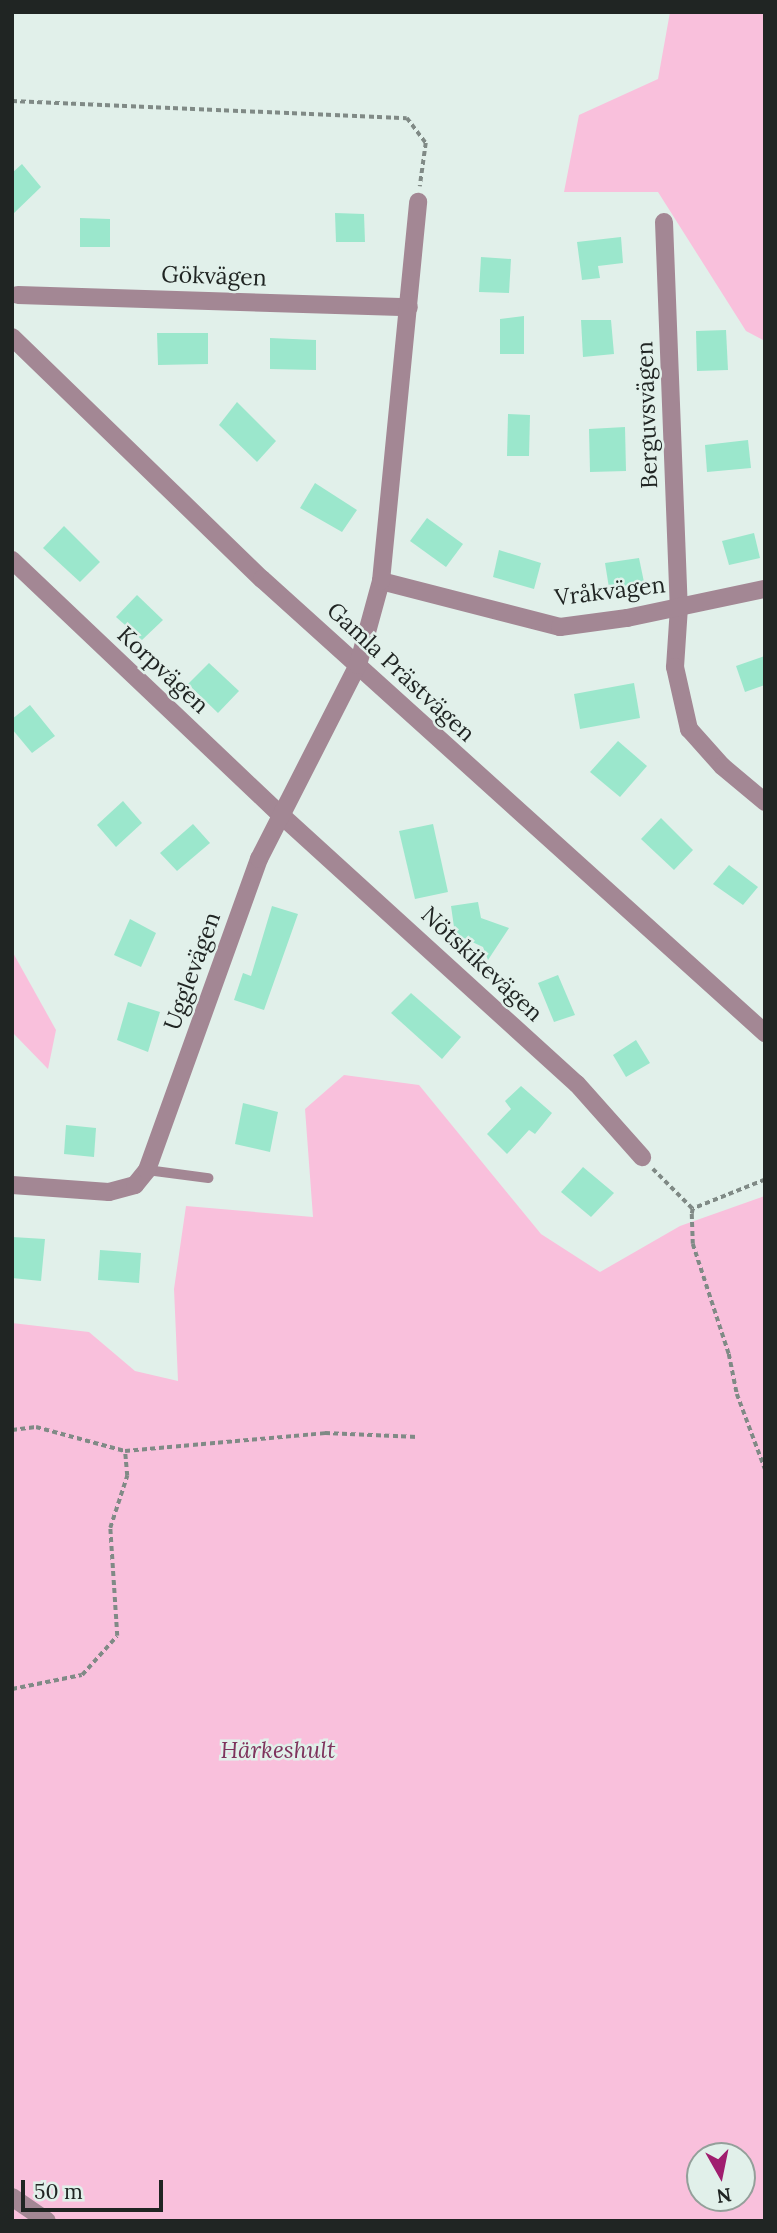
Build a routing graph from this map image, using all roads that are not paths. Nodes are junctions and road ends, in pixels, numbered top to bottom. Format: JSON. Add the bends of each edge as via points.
{"nodes":[{"id":1,"x":418,"y":202,"type":"road end"},
{"id":2,"x":664,"y":222,"type":"dead end"},
{"id":3,"x":18,"y":295,"type":"dead end"},
{"id":4,"x":409,"y":307,"type":"junction"},
{"id":5,"x":12,"y":337,"type":"edge"},
{"id":6,"x":12,"y":560,"type":"edge"},
{"id":7,"x":381,"y":581,"type":"junction"},
{"id":8,"x":765,"y":589,"type":"edge"},
{"id":9,"x":679,"y":607,"type":"junction"},
{"id":10,"x":358,"y":665,"type":"junction"},
{"id":11,"x":765,"y":802,"type":"edge"},
{"id":12,"x":281,"y":815,"type":"junction"},
{"id":13,"x":765,"y":1033,"type":"edge"},
{"id":14,"x":642,"y":1157,"type":"road end"},
{"id":15,"x":146,"y":1170,"type":"junction"},
{"id":16,"x":208,"y":1178,"type":"dead end"},
{"id":17,"x":12,"y":1185,"type":"edge"},
{"id":18,"x":12,"y":2197,"type":"edge"},
{"id":19,"x":47,"y":2221,"type":"edge"}],
"edges":[{"from":1,"to":4,"type":"street"},
{"from":2,"to":9,"type":"street","name":"Berguvsvägen"},
{"from":3,"to":4,"type":"street","name":"Gökvägen"},
{"from":4,"to":7,"type":"street"},
{"from":5,"to":10,"type":"street","name":"Gamla Prästvägen"},
{"from":6,"to":12,"type":"street","name":"Korpvägen"},
{"from":7,"to":9,"type":"street","name":"Vråkvägen","via":[[560,627]]},
{"from":7,"to":10,"type":"street"},
{"from":8,"to":9,"type":"street","name":"Vråkvägen"},
{"from":9,"to":11,"type":"street","name":"Berguvsvägen","via":[[675,667],[689,729],[722,766]]},
{"from":10,"to":12,"type":"street","name":"Ugglevägen"},
{"from":10,"to":13,"type":"street","name":"Gamla Prästvägen"},
{"from":12,"to":14,"type":"street","name":"Nötskikevägen","via":[[577,1084]]},
{"from":12,"to":15,"type":"street","name":"Ugglevägen","via":[[259,859]]},
{"from":15,"to":16,"type":"lane"},
{"from":15,"to":17,"type":"street","via":[[135,1185],[109,1192]]},
{"from":18,"to":19,"type":"street"}]}
